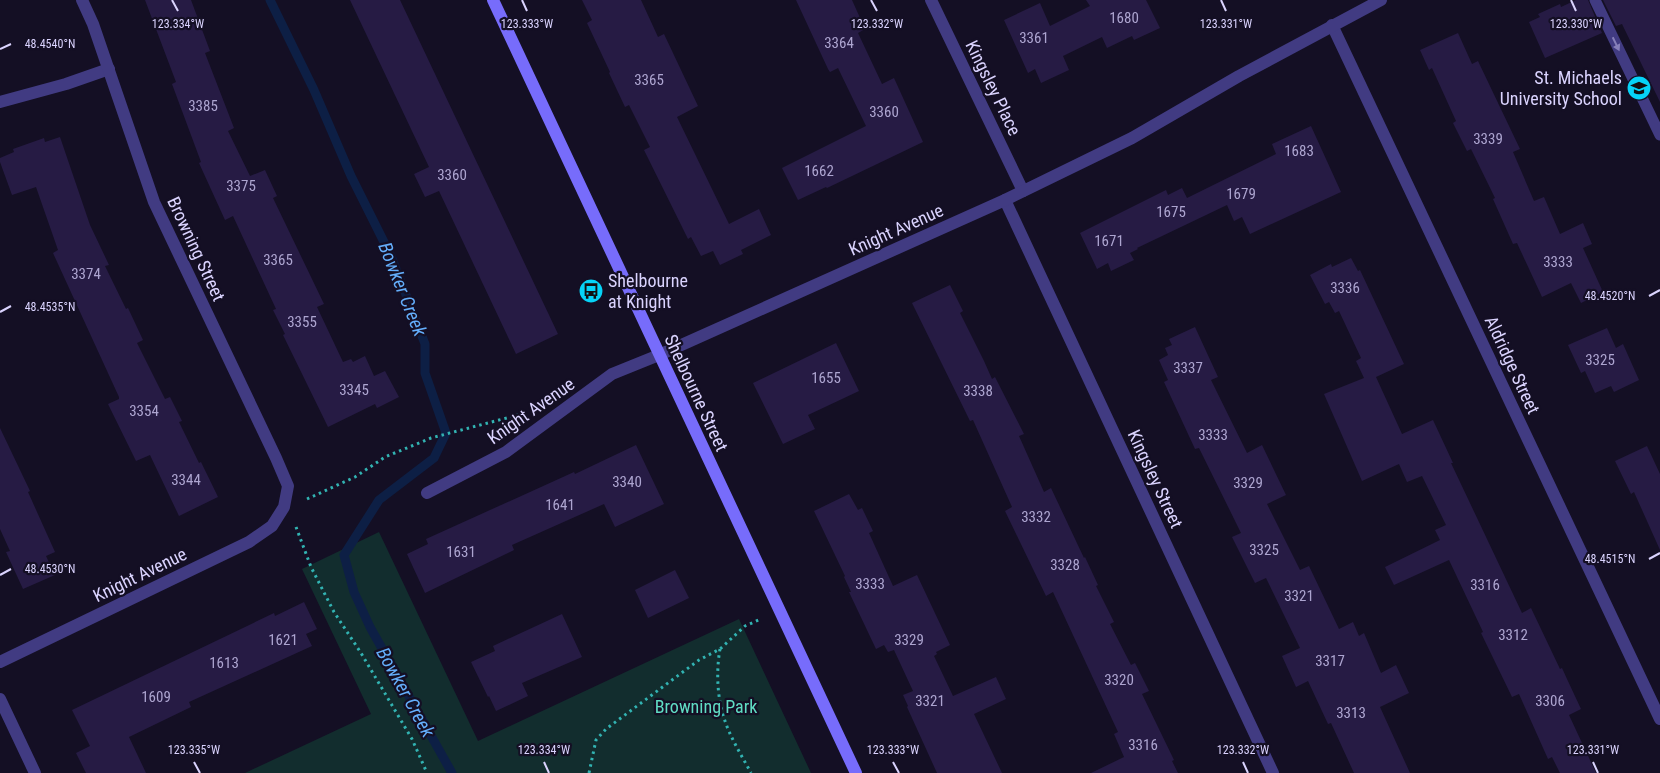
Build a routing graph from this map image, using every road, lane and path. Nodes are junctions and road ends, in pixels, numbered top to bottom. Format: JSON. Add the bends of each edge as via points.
{"nodes":[{"id":1,"x":82,"y":0,"type":"edge"},
{"id":2,"x":493,"y":0,"type":"edge"},
{"id":3,"x":931,"y":0,"type":"edge"},
{"id":4,"x":1381,"y":0,"type":"edge"},
{"id":5,"x":1595,"y":0,"type":"edge"},
{"id":6,"x":1332,"y":26,"type":"junction"},
{"id":7,"x":109,"y":69,"type":"junction"},
{"id":8,"x":0,"y":102,"type":"edge"},
{"id":9,"x":1660,"y":135,"type":"edge"},
{"id":10,"x":1023,"y":191,"type":"junction"},
{"id":11,"x":1005,"y":200,"type":"junction"},
{"id":12,"x":659,"y":355,"type":"junction"},
{"id":13,"x":467,"y":429,"type":"dead end"},
{"id":14,"x":427,"y":492,"type":"dead end"},
{"id":15,"x":284,"y":507,"type":"junction"},
{"id":16,"x":780,"y":611,"type":"junction"},
{"id":17,"x":720,"y":649,"type":"junction"},
{"id":18,"x":0,"y":662,"type":"edge"},
{"id":19,"x":0,"y":699,"type":"edge"},
{"id":20,"x":1660,"y":719,"type":"edge"},
{"id":21,"x":35,"y":773,"type":"edge"},
{"id":22,"x":427,"y":773,"type":"edge"},
{"id":23,"x":589,"y":773,"type":"edge"},
{"id":24,"x":751,"y":773,"type":"edge"},
{"id":25,"x":856,"y":773,"type":"edge"},
{"id":26,"x":1273,"y":773,"type":"edge"}],
"edges":[{"from":1,"to":7,"type":"street","name":"Browning Street"},
{"from":2,"to":12,"type":"main road","name":"Shelbourne Street"},
{"from":3,"to":10,"type":"street","name":"Kingsley Place"},
{"from":4,"to":6,"type":"street","name":"Knight Avenue"},
{"from":5,"to":9,"type":"lane","one_way":true},
{"from":6,"to":10,"type":"street","name":"Knight Avenue","via":[[1132,138]]},
{"from":6,"to":20,"type":"street","name":"Aldridge Street"},
{"from":7,"to":8,"type":"street"},
{"from":7,"to":15,"type":"street","name":"Browning Street","via":[[154,202],[288,486]]},
{"from":10,"to":11,"type":"street","name":"Knight Avenue"},
{"from":11,"to":12,"type":"street","name":"Knight Avenue"},
{"from":11,"to":26,"type":"street","name":"Kingsley Street"},
{"from":12,"to":14,"type":"street","name":"Knight Avenue","via":[[612,374],[506,452]]},
{"from":12,"to":16,"type":"main road","name":"Shelbourne Street"},
{"from":13,"to":15,"type":"path","via":[[431,438],[386,457],[355,477]]},
{"from":15,"to":18,"type":"street","name":"Knight Avenue","via":[[272,526],[249,542]]},
{"from":15,"to":22,"type":"path","via":[[334,612],[412,739]]},
{"from":16,"to":17,"type":"path","via":[[746,626]]},
{"from":16,"to":25,"type":"main road","name":"Shelbourne Street"},
{"from":17,"to":23,"type":"path","via":[[699,660],[606,729],[596,740]]},
{"from":17,"to":24,"type":"path","via":[[717,664],[720,704],[725,722]]},
{"from":19,"to":21,"type":"street"}]}
